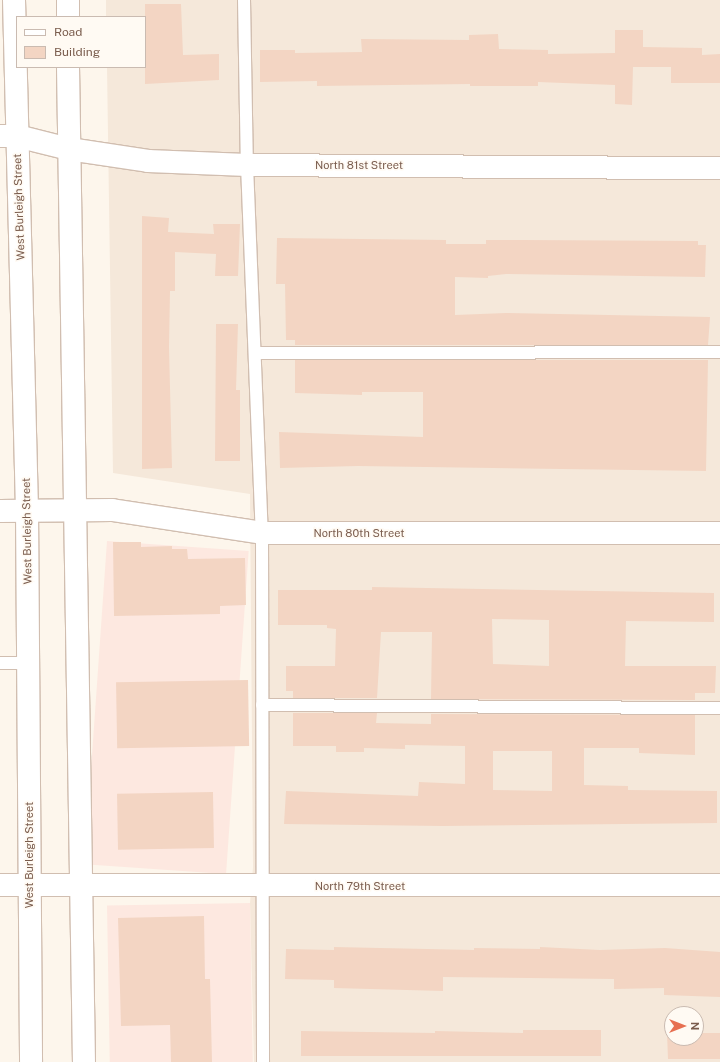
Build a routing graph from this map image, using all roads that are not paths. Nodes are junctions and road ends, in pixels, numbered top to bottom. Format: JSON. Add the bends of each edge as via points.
{"nodes":[{"id":1,"x":14,"y":0,"type":"edge"},
{"id":2,"x":68,"y":0,"type":"edge"},
{"id":3,"x":244,"y":0,"type":"edge"},
{"id":4,"x":68,"y":16,"type":"edge"},
{"id":5,"x":68,"y":68,"type":"edge"},
{"id":6,"x":9,"y":136,"type":"edge"},
{"id":7,"x":69,"y":149,"type":"junction"},
{"id":8,"x":247,"y":165,"type":"junction"},
{"id":9,"x":720,"y":168,"type":"edge"},
{"id":10,"x":720,"y":352,"type":"edge"},
{"id":11,"x":255,"y":354,"type":"junction"},
{"id":12,"x":77,"y":509,"type":"junction"},
{"id":13,"x":27,"y":510,"type":"junction"},
{"id":14,"x":0,"y":511,"type":"edge"},
{"id":15,"x":262,"y":533,"type":"junction"},
{"id":16,"x":720,"y":533,"type":"edge"},
{"id":17,"x":0,"y":663,"type":"edge"},
{"id":18,"x":28,"y":663,"type":"junction"},
{"id":19,"x":262,"y":705,"type":"junction"},
{"id":20,"x":720,"y":708,"type":"edge"},
{"id":21,"x":0,"y":885,"type":"edge"},
{"id":22,"x":720,"y":885,"type":"edge"},
{"id":23,"x":29,"y":886,"type":"junction"},
{"id":24,"x":82,"y":886,"type":"junction"},
{"id":25,"x":262,"y":886,"type":"junction"},
{"id":26,"x":30,"y":1062,"type":"edge"},
{"id":27,"x":84,"y":1062,"type":"edge"},
{"id":28,"x":263,"y":1062,"type":"edge"}],
"edges":[{"from":1,"to":6,"type":"street","name":"West Burleigh Street"},
{"from":2,"to":4,"type":"street"},
{"from":3,"to":8,"type":"lane"},
{"from":5,"to":7,"type":"street"},
{"from":6,"to":7,"type":"street","name":"North 81st Street"},
{"from":6,"to":13,"type":"street","name":"West Burleigh Street"},
{"from":7,"to":8,"type":"street","name":"North 81st Street","via":[[148,161]]},
{"from":7,"to":12,"type":"street"},
{"from":8,"to":9,"type":"street","name":"North 81st Street"},
{"from":8,"to":11,"type":"lane"},
{"from":10,"to":11,"type":"lane"},
{"from":11,"to":15,"type":"lane"},
{"from":12,"to":13,"type":"street","name":"North 80th Street"},
{"from":12,"to":15,"type":"street","name":"North 80th Street","via":[[112,510]]},
{"from":12,"to":24,"type":"street"},
{"from":13,"to":14,"type":"street","name":"North 80th Street"},
{"from":13,"to":18,"type":"street","name":"West Burleigh Street"},
{"from":15,"to":16,"type":"street","name":"North 80th Street"},
{"from":15,"to":19,"type":"lane"},
{"from":17,"to":18,"type":"lane"},
{"from":18,"to":23,"type":"street","name":"West Burleigh Street"},
{"from":19,"to":20,"type":"lane"},
{"from":19,"to":25,"type":"lane"},
{"from":21,"to":23,"type":"street","name":"North 79th Street"},
{"from":22,"to":25,"type":"street","name":"North 79th Street"},
{"from":23,"to":24,"type":"street","name":"North 79th Street"},
{"from":23,"to":26,"type":"street","name":"West Burleigh Street"},
{"from":24,"to":25,"type":"street","name":"North 79th Street"},
{"from":24,"to":27,"type":"street"},
{"from":25,"to":28,"type":"lane"}]}
